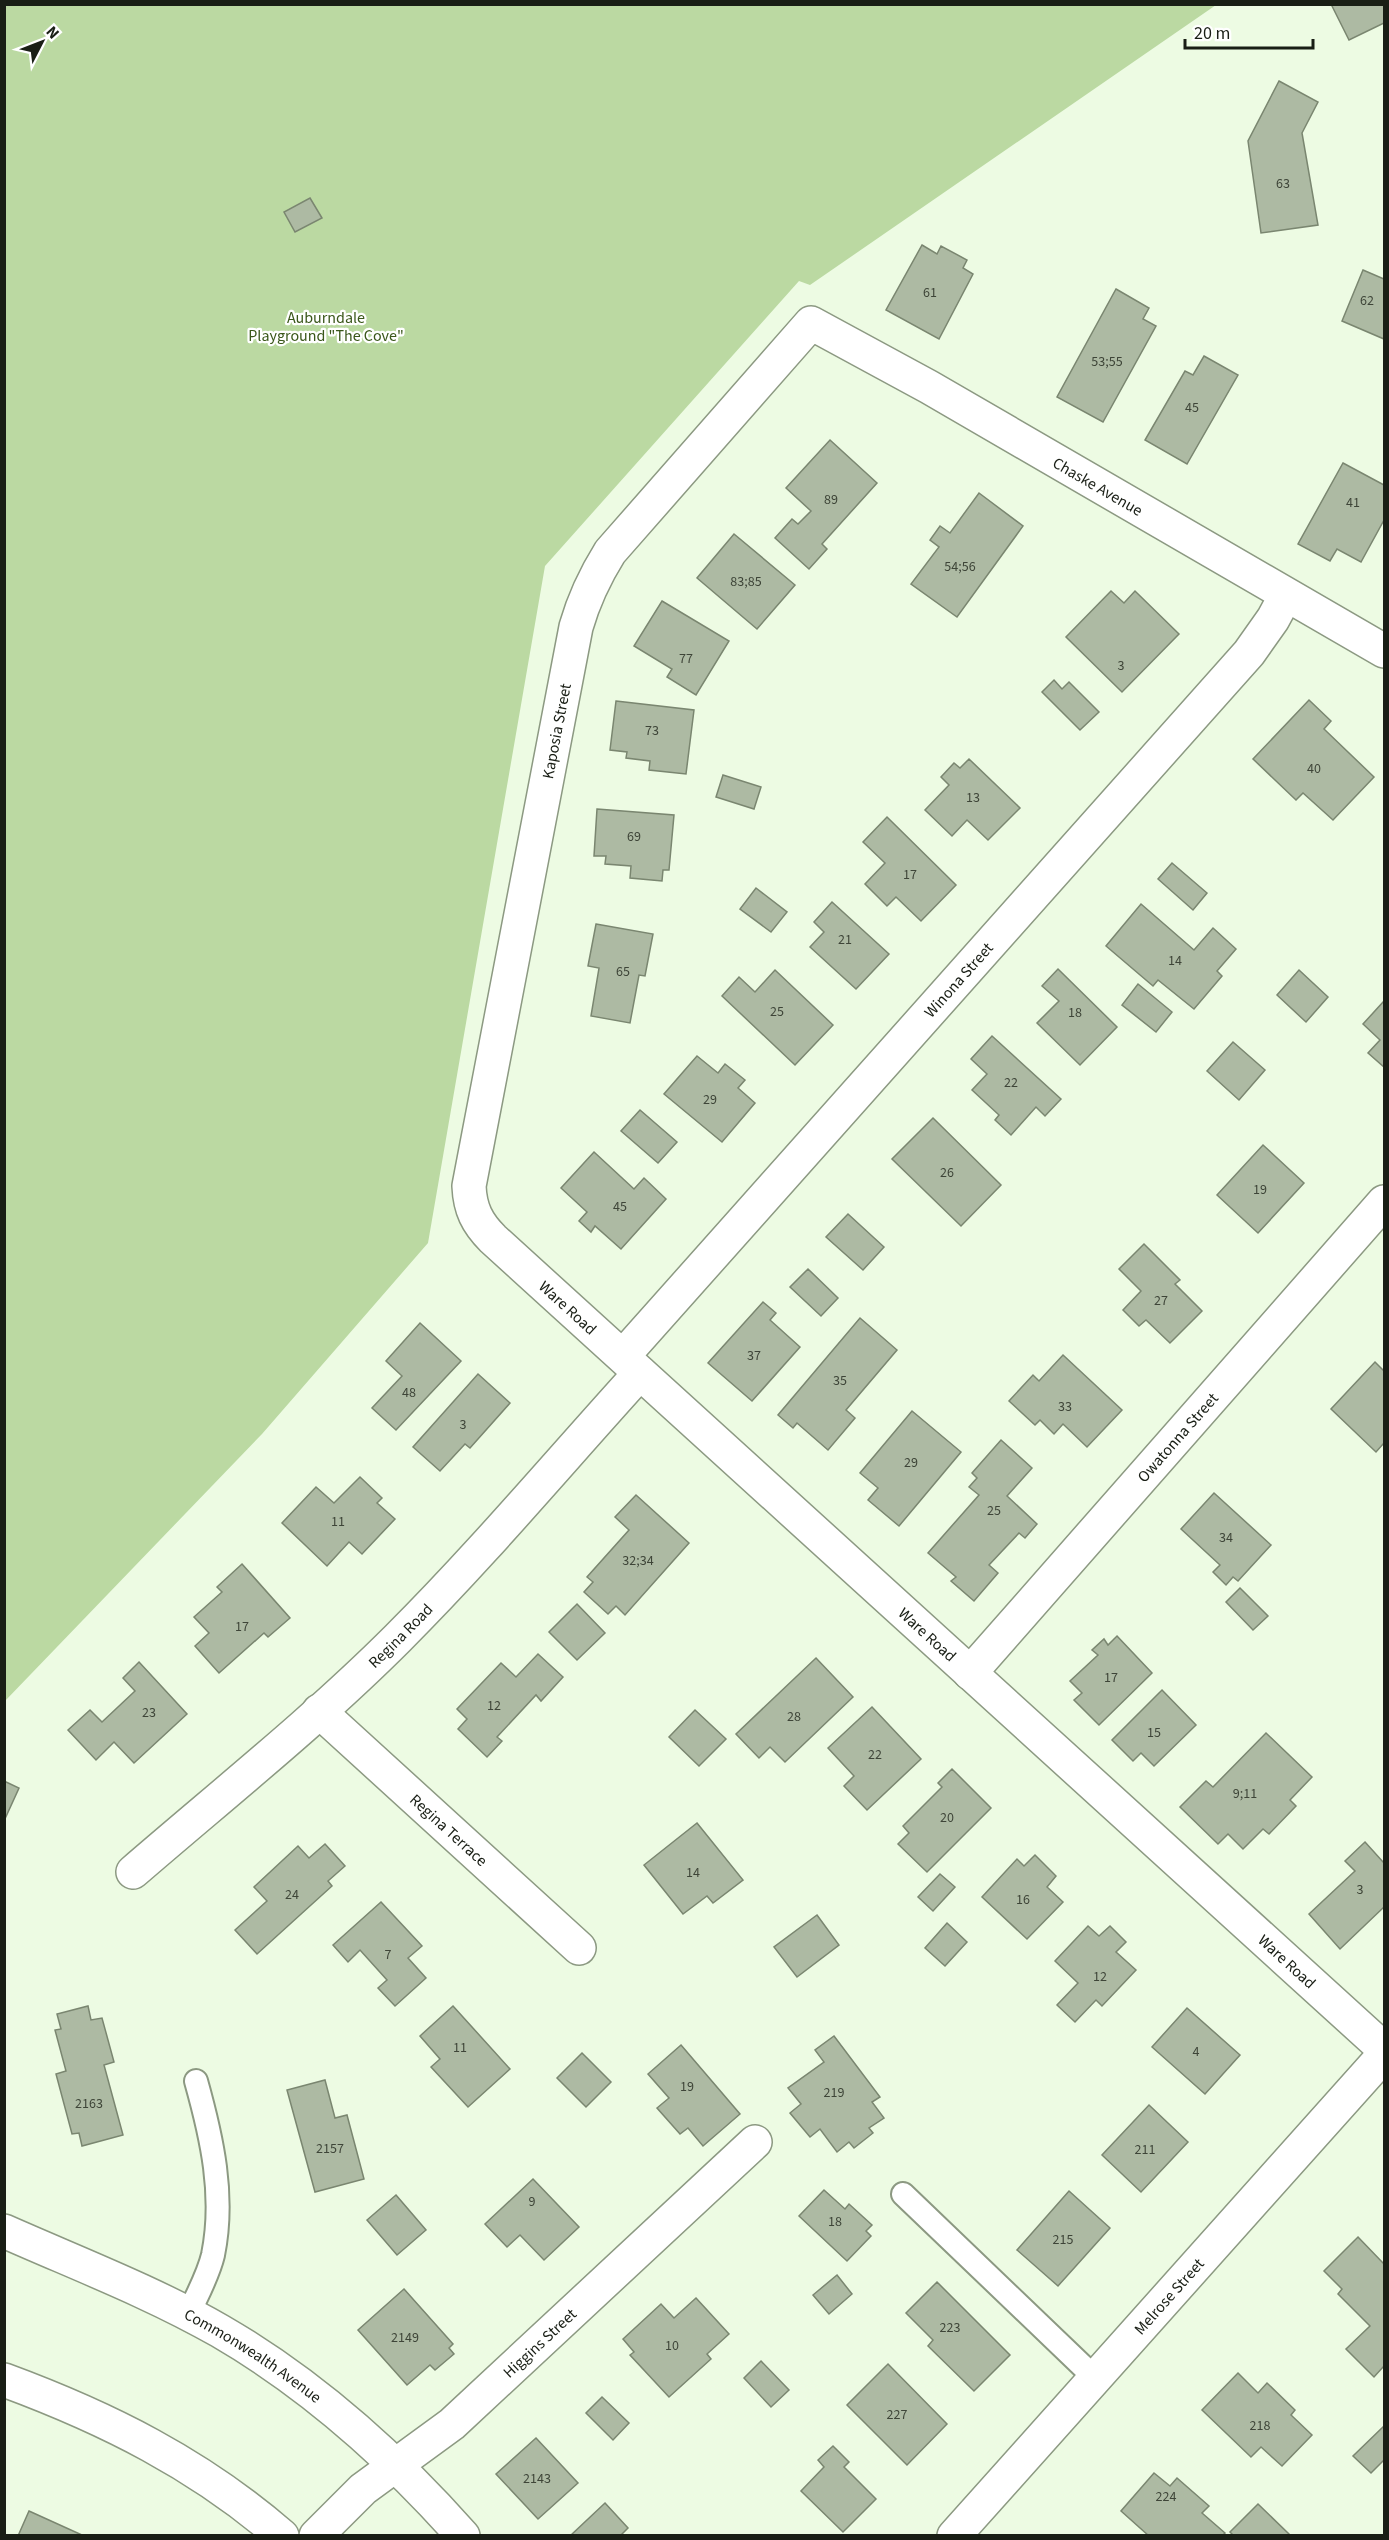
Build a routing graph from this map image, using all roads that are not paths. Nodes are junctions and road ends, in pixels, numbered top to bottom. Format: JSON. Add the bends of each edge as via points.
{"nodes":[{"id":1,"x":811,"y":323,"type":"joint"},
{"id":2,"x":1286,"y":595,"type":"junction"},
{"id":3,"x":1384,"y":651,"type":"edge"},
{"id":4,"x":1384,"y":1202,"type":"edge"},
{"id":5,"x":474,"y":1216,"type":"joint"},
{"id":6,"x":632,"y":1365,"type":"junction"},
{"id":7,"x":970,"y":1672,"type":"junction"},
{"id":8,"x":319,"y":1711,"type":"junction"},
{"id":9,"x":133,"y":1872,"type":"dead end"},
{"id":10,"x":579,"y":1948,"type":"dead end"},
{"id":11,"x":1384,"y":2049,"type":"edge"},
{"id":12,"x":1384,"y":2055,"type":"edge"},
{"id":13,"x":196,"y":2081,"type":"dead end"},
{"id":14,"x":755,"y":2142,"type":"dead end"},
{"id":15,"x":903,"y":2194,"type":"dead end"},
{"id":16,"x":4,"y":2231,"type":"edge"},
{"id":17,"x":188,"y":2315,"type":"junction"},
{"id":18,"x":1095,"y":2378,"type":"junction"},
{"id":19,"x":4,"y":2380,"type":"edge"},
{"id":20,"x":396,"y":2465,"type":"junction"},
{"id":21,"x":282,"y":2535,"type":"edge"},
{"id":22,"x":316,"y":2535,"type":"edge"},
{"id":23,"x":463,"y":2535,"type":"edge"},
{"id":24,"x":954,"y":2535,"type":"edge"}],
"edges":[{"from":1,"to":2,"type":"street","name":"Chaske Avenue","via":[[929,387]]},
{"from":1,"to":5,"type":"street","name":"Kaposia Street","via":[[610,552],[584,601],[471,1171],[470,1202]]},
{"from":2,"to":3,"type":"street","name":"Chaske Avenue"},
{"from":2,"to":6,"type":"street","name":"Winona Street","via":[[1249,653]]},
{"from":4,"to":7,"type":"street","name":"Owatonna Street"},
{"from":5,"to":6,"type":"street","name":"Ware Road","via":[[493,1239]]},
{"from":6,"to":7,"type":"street","name":"Ware Road"},
{"from":6,"to":8,"type":"street","name":"Regina Road","via":[[462,1572]]},
{"from":7,"to":11,"type":"street","name":"Ware Road"},
{"from":8,"to":9,"type":"street","name":"Regina Road"},
{"from":8,"to":10,"type":"street","name":"Regina Terrace"},
{"from":12,"to":18,"type":"street","name":"Melrose Street"},
{"from":13,"to":17,"type":"lane","via":[[209,2129],[218,2196],[212,2256]]},
{"from":14,"to":20,"type":"street","name":"Higgins Street","via":[[452,2424]]},
{"from":15,"to":18,"type":"lane"},
{"from":16,"to":17,"type":"street","name":"Commonwealth Avenue"},
{"from":17,"to":20,"type":"street","name":"Commonwealth Avenue","via":[[278,2368],[342,2416]]},
{"from":18,"to":24,"type":"street","name":"Melrose Street"},
{"from":19,"to":21,"type":"street","via":[[176,2457]]},
{"from":20,"to":22,"type":"street","name":"Higgins Street","via":[[342,2507]]},
{"from":20,"to":23,"type":"street","name":"Commonwealth Avenue"}]}
